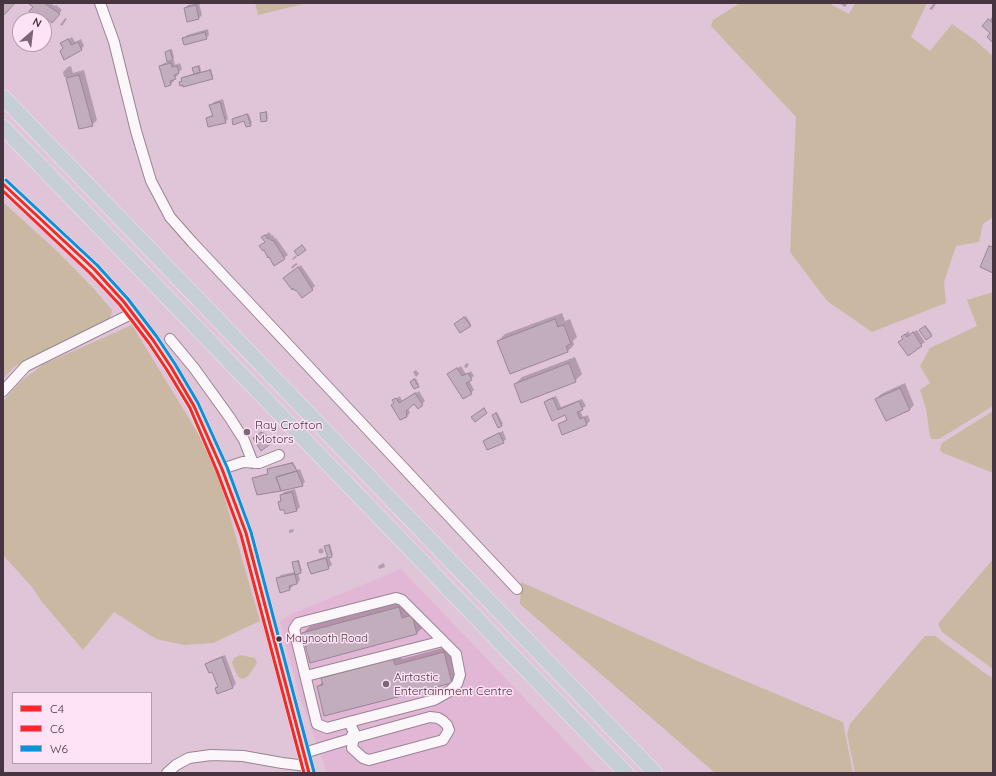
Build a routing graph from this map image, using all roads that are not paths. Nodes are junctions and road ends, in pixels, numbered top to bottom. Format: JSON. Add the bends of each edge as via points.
{"nodes":[{"id":1,"x":100,"y":3,"type":"edge"},
{"id":2,"x":3,"y":97,"type":"edge"},
{"id":3,"x":3,"y":127,"type":"edge"},
{"id":4,"x":3,"y":184,"type":"edge"},
{"id":5,"x":133,"y":313,"type":"junction"},
{"id":6,"x":170,"y":339,"type":"dead end"},
{"id":7,"x":3,"y":391,"type":"edge"},
{"id":8,"x":279,"y":456,"type":"dead end"},
{"id":9,"x":254,"y":463,"type":"junction"},
{"id":10,"x":222,"y":469,"type":"junction"},
{"id":11,"x":518,"y":589,"type":"dead end"},
{"id":12,"x":443,"y":641,"type":"junction"},
{"id":13,"x":306,"y":676,"type":"junction"},
{"id":14,"x":349,"y":722,"type":"junction"},
{"id":15,"x":350,"y":739,"type":"junction"},
{"id":16,"x":304,"y":753,"type":"junction"},
{"id":17,"x":308,"y":769,"type":"edge"},
{"id":18,"x":167,"y":773,"type":"edge"},
{"id":19,"x":626,"y":773,"type":"edge"},
{"id":20,"x":655,"y":773,"type":"edge"}],
"edges":[{"from":1,"to":11,"type":"street","via":[[114,42],[151,181],[170,217]]},
{"from":2,"to":20,"type":"highway"},
{"from":3,"to":19,"type":"highway"},
{"from":4,"to":5,"type":"main road","via":[[94,269]]},
{"from":5,"to":7,"type":"street","via":[[26,366]]},
{"from":5,"to":10,"type":"main road","via":[[172,367],[194,406]]},
{"from":6,"to":9,"type":"street","via":[[230,418]]},
{"from":8,"to":9,"type":"street"},
{"from":9,"to":10,"type":"street","via":[[244,462]]},
{"from":10,"to":16,"type":"main road","via":[[246,533]]},
{"from":12,"to":13,"type":"street"},
{"from":12,"to":13,"type":"street","via":[[399,599],[298,623],[294,628]]},
{"from":12,"to":14,"type":"street","via":[[456,654],[460,675],[454,688],[434,700]]},
{"from":13,"to":14,"type":"street","via":[[317,724],[327,728]]},
{"from":14,"to":15,"type":"street","via":[[354,732]]},
{"from":15,"to":15,"type":"street","via":[[430,717],[443,720],[449,730],[443,740],[369,760],[352,748],[353,742]]},
{"from":15,"to":16,"type":"street"},
{"from":16,"to":17,"type":"main road"},
{"from":17,"to":18,"type":"street","via":[[243,756],[211,755],[189,758]]}]}
